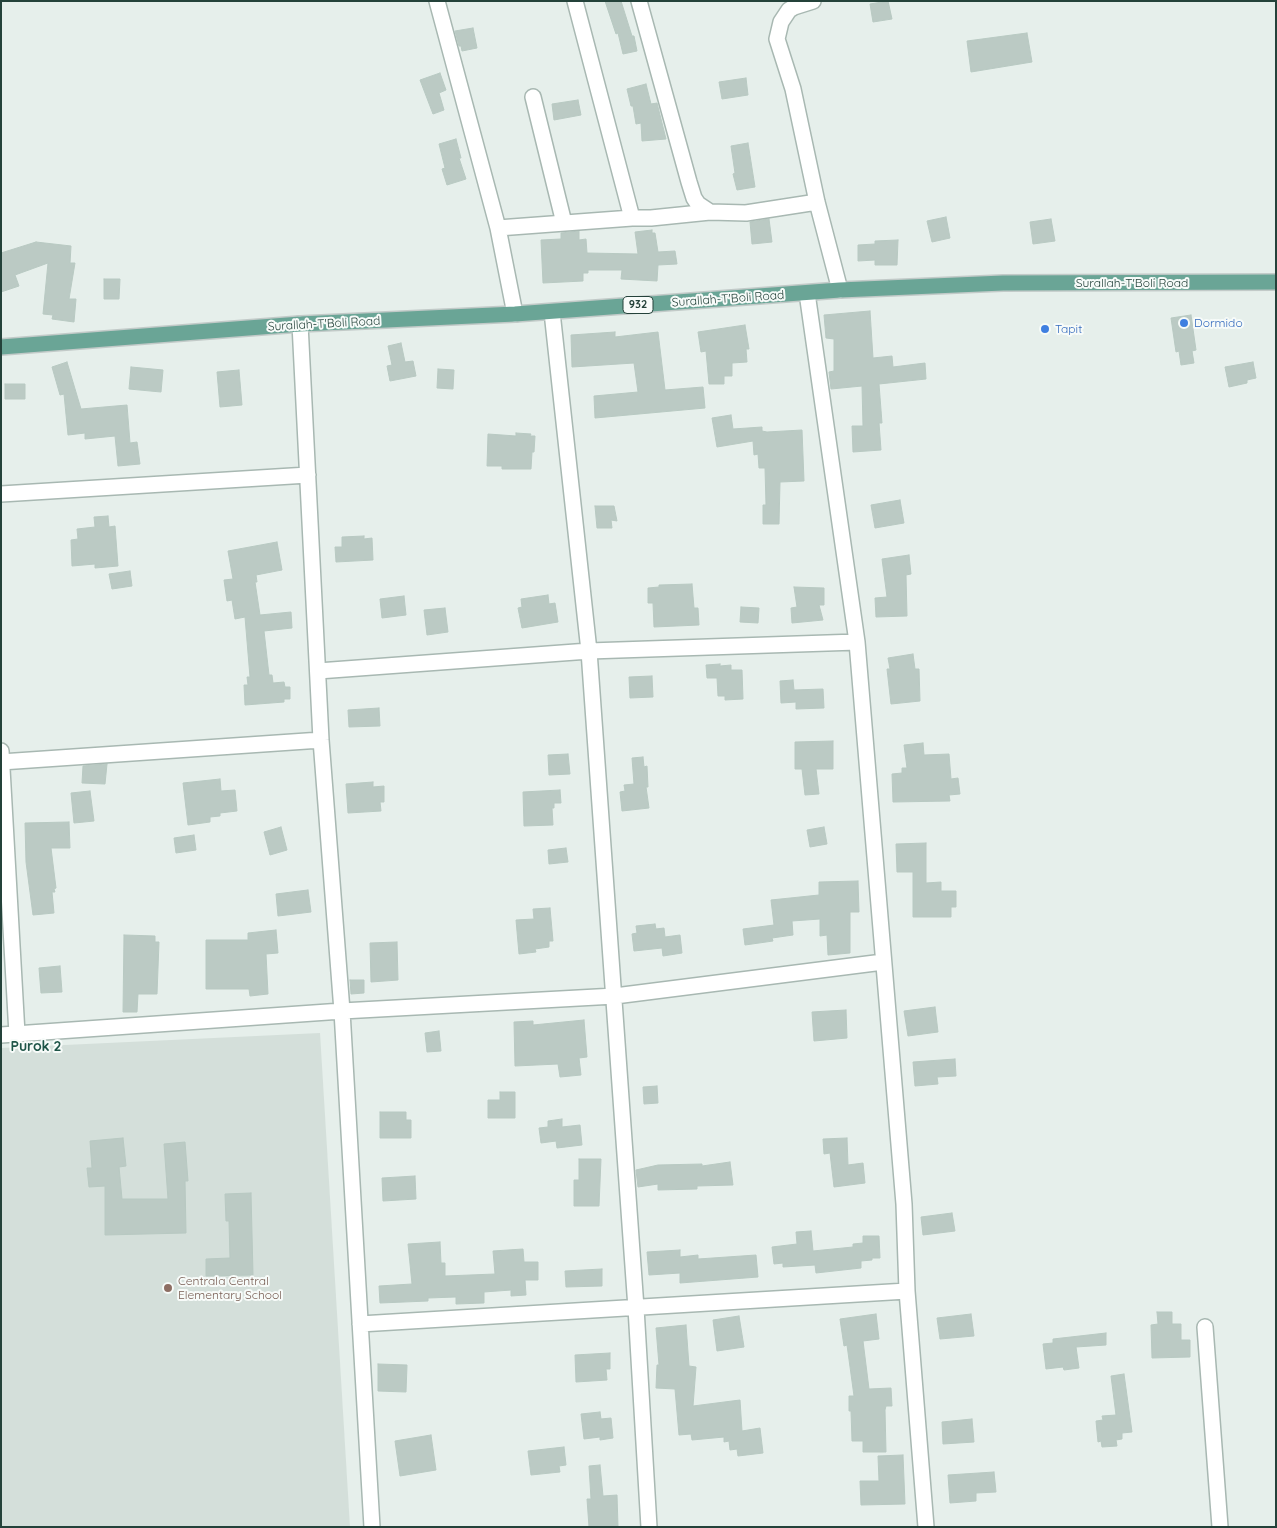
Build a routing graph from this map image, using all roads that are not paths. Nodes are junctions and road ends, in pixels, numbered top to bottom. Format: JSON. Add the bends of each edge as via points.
{"nodes":[{"id":1,"x":437,"y":1,"type":"edge"},
{"id":2,"x":575,"y":1,"type":"edge"},
{"id":3,"x":639,"y":1,"type":"edge"},
{"id":4,"x":806,"y":2,"type":"edge"},
{"id":5,"x":533,"y":97,"type":"dead end"},
{"id":6,"x":817,"y":202,"type":"junction"},
{"id":7,"x":710,"y":212,"type":"junction"},
{"id":8,"x":632,"y":218,"type":"junction"},
{"id":9,"x":564,"y":223,"type":"junction"},
{"id":10,"x":498,"y":228,"type":"junction"},
{"id":11,"x":1276,"y":282,"type":"edge"},
{"id":12,"x":840,"y":290,"type":"junction"},
{"id":13,"x":807,"y":293,"type":"junction"},
{"id":14,"x":552,"y":312,"type":"junction"},
{"id":15,"x":515,"y":314,"type":"junction"},
{"id":16,"x":300,"y":324,"type":"junction"},
{"id":17,"x":1,"y":347,"type":"edge"},
{"id":18,"x":308,"y":475,"type":"junction"},
{"id":19,"x":1,"y":494,"type":"edge"},
{"id":20,"x":857,"y":642,"type":"junction"},
{"id":21,"x":589,"y":651,"type":"junction"},
{"id":22,"x":318,"y":671,"type":"junction"},
{"id":23,"x":321,"y":740,"type":"junction"},
{"id":24,"x":2,"y":758,"type":"edge"},
{"id":25,"x":883,"y":962,"type":"junction"},
{"id":26,"x":614,"y":996,"type":"junction"},
{"id":27,"x":342,"y":1011,"type":"junction"},
{"id":28,"x":9,"y":1035,"type":"edge"},
{"id":29,"x":907,"y":1291,"type":"junction"},
{"id":30,"x":636,"y":1308,"type":"junction"},
{"id":31,"x":360,"y":1324,"type":"junction"},
{"id":32,"x":1205,"y":1327,"type":"dead end"},
{"id":33,"x":372,"y":1527,"type":"edge"},
{"id":34,"x":649,"y":1527,"type":"edge"},
{"id":35,"x":926,"y":1527,"type":"edge"},
{"id":36,"x":1220,"y":1527,"type":"edge"}],
"edges":[{"from":1,"to":10,"type":"street"},
{"from":2,"to":8,"type":"street"},
{"from":3,"to":7,"type":"street","via":[[694,198]]},
{"from":4,"to":6,"type":"street","via":[[785,15],[778,39],[793,89]]},
{"from":5,"to":9,"type":"street"},
{"from":6,"to":7,"type":"street","via":[[746,213]]},
{"from":6,"to":12,"type":"street"},
{"from":7,"to":8,"type":"street"},
{"from":8,"to":9,"type":"street"},
{"from":9,"to":10,"type":"street"},
{"from":10,"to":15,"type":"street"},
{"from":11,"to":12,"type":"main road","name":"Surallah-T'Boli Road","number":"932","via":[[1003,283]]},
{"from":12,"to":13,"type":"main road","name":"Surallah-T'Boli Road","number":"932"},
{"from":13,"to":14,"type":"main road","name":"Surallah-T'Boli Road","number":"932"},
{"from":13,"to":20,"type":"street"},
{"from":14,"to":15,"type":"main road","name":"Surallah-T'Boli Road","number":"932"},
{"from":14,"to":21,"type":"street"},
{"from":15,"to":16,"type":"main road","name":"Surallah-T'Boli Road","number":"932"},
{"from":16,"to":17,"type":"main road","name":"Surallah-T'Boli Road","number":"932"},
{"from":16,"to":18,"type":"street"},
{"from":18,"to":19,"type":"street"},
{"from":18,"to":22,"type":"street"},
{"from":20,"to":21,"type":"street"},
{"from":20,"to":25,"type":"street"},
{"from":21,"to":22,"type":"street"},
{"from":21,"to":26,"type":"street"},
{"from":22,"to":23,"type":"street"},
{"from":23,"to":24,"type":"street"},
{"from":23,"to":27,"type":"street"},
{"from":24,"to":28,"type":"street"},
{"from":25,"to":26,"type":"street"},
{"from":25,"to":29,"type":"street","via":[[904,1204]]},
{"from":26,"to":27,"type":"street"},
{"from":26,"to":30,"type":"street"},
{"from":27,"to":28,"type":"street"},
{"from":27,"to":31,"type":"street"},
{"from":29,"to":30,"type":"street"},
{"from":29,"to":35,"type":"street"},
{"from":30,"to":31,"type":"street"},
{"from":30,"to":34,"type":"street"},
{"from":31,"to":33,"type":"street"},
{"from":32,"to":36,"type":"street"}]}
